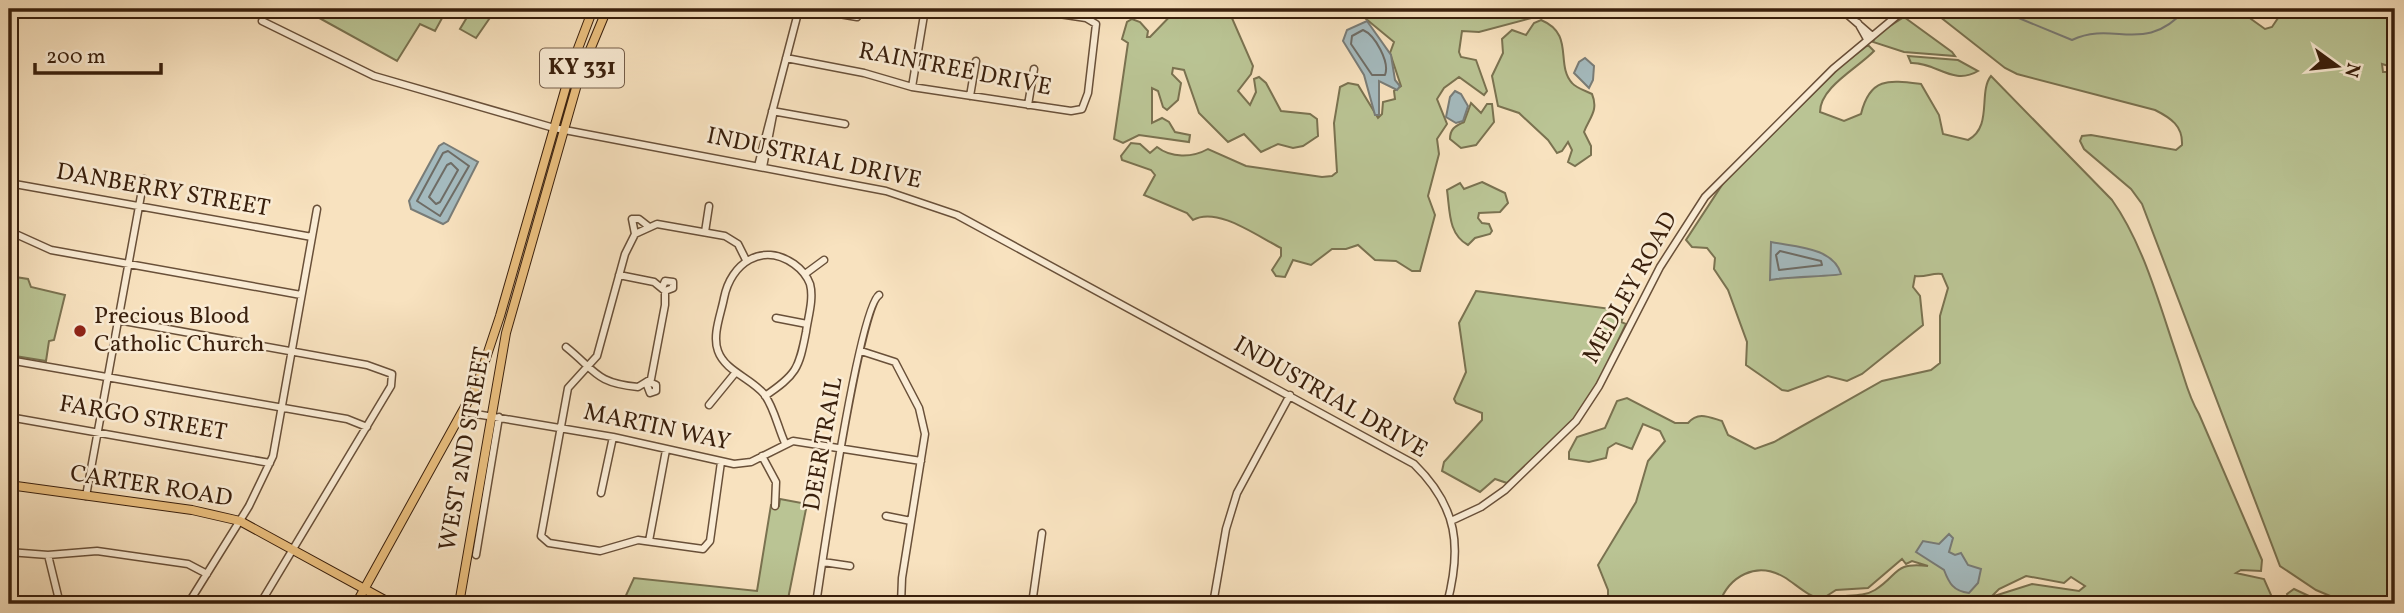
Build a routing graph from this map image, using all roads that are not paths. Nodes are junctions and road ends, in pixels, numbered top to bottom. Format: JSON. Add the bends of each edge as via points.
{"nodes":[{"id":1,"x":593,"y":9,"type":"edge"},
{"id":2,"x":607,"y":9,"type":"edge"},
{"id":3,"x":799,"y":9,"type":"edge"},
{"id":4,"x":810,"y":9,"type":"edge"},
{"id":5,"x":925,"y":9,"type":"edge"},
{"id":6,"x":1026,"y":9,"type":"edge"},
{"id":7,"x":1842,"y":9,"type":"edge"},
{"id":8,"x":1905,"y":9,"type":"edge"},
{"id":9,"x":857,"y":17,"type":"dead end"},
{"id":10,"x":262,"y":21,"type":"dead end"},
{"id":11,"x":1869,"y":37,"type":"junction"},
{"id":12,"x":786,"y":58,"type":"junction"},
{"id":13,"x":976,"y":61,"type":"dead end"},
{"id":14,"x":1034,"y":69,"type":"dead end"},
{"id":15,"x":912,"y":87,"type":"junction"},
{"id":16,"x":970,"y":96,"type":"junction"},
{"id":17,"x":1028,"y":105,"type":"junction"},
{"id":18,"x":772,"y":111,"type":"junction"},
{"id":19,"x":845,"y":124,"type":"dead end"},
{"id":20,"x":554,"y":128,"type":"junction"},
{"id":21,"x":564,"y":130,"type":"junction"},
{"id":22,"x":761,"y":167,"type":"junction"},
{"id":23,"x":144,"y":179,"type":"dead end"},
{"id":24,"x":9,"y":183,"type":"edge"},
{"id":25,"x":138,"y":206,"type":"junction"},
{"id":26,"x":709,"y":206,"type":"dead end"},
{"id":27,"x":317,"y":209,"type":"dead end"},
{"id":28,"x":648,"y":226,"type":"junction"},
{"id":29,"x":9,"y":231,"type":"edge"},
{"id":30,"x":705,"y":232,"type":"junction"},
{"id":31,"x":635,"y":234,"type":"junction"},
{"id":32,"x":312,"y":237,"type":"junction"},
{"id":33,"x":746,"y":260,"type":"junction"},
{"id":34,"x":824,"y":260,"type":"dead end"},
{"id":35,"x":128,"y":265,"type":"junction"},
{"id":36,"x":805,"y":274,"type":"junction"},
{"id":37,"x":619,"y":275,"type":"junction"},
{"id":38,"x":301,"y":295,"type":"junction"},
{"id":39,"x":879,"y":295,"type":"dead end"},
{"id":40,"x":776,"y":318,"type":"dead end"},
{"id":41,"x":118,"y":320,"type":"junction"},
{"id":42,"x":807,"y":324,"type":"junction"},
{"id":43,"x":566,"y":347,"type":"dead end"},
{"id":44,"x":291,"y":351,"type":"junction"},
{"id":45,"x":861,"y":351,"type":"junction"},
{"id":46,"x":9,"y":360,"type":"edge"},
{"id":47,"x":587,"y":368,"type":"junction"},
{"id":48,"x":736,"y":372,"type":"junction"},
{"id":49,"x":108,"y":377,"type":"junction"},
{"id":50,"x":1290,"y":395,"type":"junction"},
{"id":51,"x":765,"y":396,"type":"junction"},
{"id":52,"x":709,"y":405,"type":"dead end"},
{"id":53,"x":281,"y":407,"type":"junction"},
{"id":54,"x":464,"y":412,"type":"junction"},
{"id":55,"x":494,"y":416,"type":"junction"},
{"id":56,"x":9,"y":417,"type":"edge"},
{"id":57,"x":367,"y":427,"type":"junction"},
{"id":58,"x":561,"y":428,"type":"junction"},
{"id":59,"x":99,"y":431,"type":"junction"},
{"id":60,"x":613,"y":437,"type":"junction"},
{"id":61,"x":785,"y":443,"type":"junction"},
{"id":62,"x":842,"y":448,"type":"junction"},
{"id":63,"x":666,"y":450,"type":"junction"},
{"id":64,"x":762,"y":456,"type":"junction"},
{"id":65,"x":921,"y":461,"type":"junction"},
{"id":66,"x":722,"y":462,"type":"junction"},
{"id":67,"x":270,"y":463,"type":"junction"},
{"id":68,"x":9,"y":485,"type":"edge"},
{"id":69,"x":601,"y":494,"type":"dead end"},
{"id":70,"x":86,"y":496,"type":"junction"},
{"id":71,"x":775,"y":506,"type":"dead end"},
{"id":72,"x":886,"y":516,"type":"dead end"},
{"id":73,"x":240,"y":521,"type":"junction"},
{"id":74,"x":911,"y":521,"type":"junction"},
{"id":75,"x":1451,"y":521,"type":"junction"},
{"id":76,"x":1042,"y":533,"type":"dead end"},
{"id":77,"x":474,"y":537,"type":"junction"},
{"id":78,"x":649,"y":541,"type":"junction"},
{"id":79,"x":294,"y":548,"type":"junction"},
{"id":80,"x":9,"y":552,"type":"edge"},
{"id":81,"x":48,"y":555,"type":"junction"},
{"id":82,"x":476,"y":555,"type":"dead end"},
{"id":83,"x":823,"y":562,"type":"junction"},
{"id":84,"x":850,"y":566,"type":"dead end"},
{"id":85,"x":207,"y":574,"type":"junction"},
{"id":86,"x":365,"y":589,"type":"junction"},
{"id":87,"x":9,"y":601,"type":"edge"},
{"id":88,"x":48,"y":604,"type":"edge"},
{"id":89,"x":60,"y":604,"type":"edge"},
{"id":90,"x":116,"y":604,"type":"edge"},
{"id":91,"x":188,"y":604,"type":"edge"},
{"id":92,"x":260,"y":604,"type":"edge"},
{"id":93,"x":356,"y":604,"type":"edge"},
{"id":94,"x":392,"y":604,"type":"edge"},
{"id":95,"x":459,"y":604,"type":"edge"},
{"id":96,"x":816,"y":604,"type":"edge"},
{"id":97,"x":901,"y":604,"type":"edge"},
{"id":98,"x":1032,"y":604,"type":"edge"},
{"id":99,"x":1213,"y":604,"type":"edge"},
{"id":100,"x":1447,"y":604,"type":"edge"}],
"edges":[{"from":1,"to":20,"type":"main road","number":"KY 331"},
{"from":2,"to":21,"type":"main road","number":"KY 331","via":[[588,51]]},
{"from":3,"to":12,"type":"street"},
{"from":4,"to":9,"type":"street"},
{"from":5,"to":15,"type":"street"},
{"from":6,"to":17,"type":"street","name":"RAINTREE DRIVE","via":[[1086,18],[1097,28],[1082,110]]},
{"from":7,"to":11,"type":"street"},
{"from":8,"to":11,"type":"street","name":"MEDLEY ROAD"},
{"from":10,"to":20,"type":"street","name":"INDUSTRIAL DRIVE","via":[[374,76]]},
{"from":11,"to":75,"type":"street","name":"MEDLEY ROAD","via":[[1749,150],[1698,206],[1660,267],[1583,414],[1505,490]]},
{"from":12,"to":15,"type":"street","name":"RAINTREE DRIVE"},
{"from":12,"to":18,"type":"street"},
{"from":13,"to":16,"type":"street"},
{"from":14,"to":17,"type":"street"},
{"from":15,"to":16,"type":"street","name":"RAINTREE DRIVE"},
{"from":16,"to":17,"type":"street","name":"RAINTREE DRIVE"},
{"from":18,"to":19,"type":"street"},
{"from":18,"to":22,"type":"street","via":[[774,122]]},
{"from":20,"to":21,"type":"street","name":"INDUSTRIAL DRIVE"},
{"from":20,"to":54,"type":"main road","via":[[496,331]]},
{"from":21,"to":22,"type":"street","name":"INDUSTRIAL DRIVE"},
{"from":21,"to":55,"type":"main road","name":"WEST 2ND STREET","via":[[515,301]]},
{"from":22,"to":50,"type":"street","name":"INDUSTRIAL DRIVE","via":[[886,191],[949,211]]},
{"from":23,"to":25,"type":"street"},
{"from":24,"to":25,"type":"street","name":"DANBERRY STREET"},
{"from":25,"to":32,"type":"street","name":"DANBERRY STREET"},
{"from":25,"to":35,"type":"street"},
{"from":26,"to":30,"type":"street"},
{"from":27,"to":32,"type":"street"},
{"from":28,"to":30,"type":"street"},
{"from":28,"to":31,"type":"street"},
{"from":28,"to":31,"type":"street","via":[[632,219]]},
{"from":29,"to":35,"type":"street","via":[[51,250]]},
{"from":30,"to":33,"type":"street","via":[[734,241]]},
{"from":31,"to":37,"type":"street"},
{"from":32,"to":38,"type":"street"},
{"from":33,"to":36,"type":"street","via":[[775,255]]},
{"from":33,"to":48,"type":"street","via":[[734,270],[726,287],[716,340],[720,356]]},
{"from":34,"to":36,"type":"street"},
{"from":35,"to":38,"type":"street"},
{"from":35,"to":41,"type":"street"},
{"from":36,"to":42,"type":"street","via":[[811,291]]},
{"from":37,"to":47,"type":"street","via":[[599,350]]},
{"from":37,"to":47,"type":"street","via":[[654,282],[663,289],[666,305],[648,383],[634,387],[607,381]]},
{"from":38,"to":44,"type":"street"},
{"from":39,"to":45,"type":"street","name":"DEER TRAIL","via":[[870,306]]},
{"from":40,"to":42,"type":"street"},
{"from":41,"to":44,"type":"street"},
{"from":41,"to":49,"type":"street"},
{"from":42,"to":51,"type":"street","via":[[795,373]]},
{"from":43,"to":47,"type":"street"},
{"from":44,"to":53,"type":"street"},
{"from":44,"to":57,"type":"street","via":[[390,371],[391,386]]},
{"from":45,"to":62,"type":"street","name":"DEER TRAIL"},
{"from":45,"to":65,"type":"street","via":[[891,359],[900,369],[924,421]]},
{"from":46,"to":49,"type":"street"},
{"from":47,"to":58,"type":"street","via":[[568,388]]},
{"from":48,"to":51,"type":"street"},
{"from":48,"to":52,"type":"street"},
{"from":49,"to":53,"type":"street"},
{"from":49,"to":59,"type":"street"},
{"from":50,"to":75,"type":"street","name":"INDUSTRIAL DRIVE","via":[[1414,464],[1440,494]]},
{"from":50,"to":99,"type":"street","via":[[1237,493]]},
{"from":51,"to":61,"type":"street"},
{"from":53,"to":57,"type":"street"},
{"from":53,"to":67,"type":"street"},
{"from":54,"to":55,"type":"street","name":"MARTIN WAY"},
{"from":54,"to":86,"type":"main road"},
{"from":55,"to":58,"type":"street","name":"MARTIN WAY"},
{"from":55,"to":77,"type":"main road","name":"WEST 2ND STREET"},
{"from":56,"to":59,"type":"street","name":"FARGO STREET"},
{"from":57,"to":79,"type":"street"},
{"from":58,"to":60,"type":"street","name":"MARTIN WAY"},
{"from":58,"to":78,"type":"street","via":[[541,527],[545,542],[600,551]]},
{"from":59,"to":67,"type":"street","name":"FARGO STREET"},
{"from":59,"to":70,"type":"street"},
{"from":60,"to":63,"type":"street","name":"MARTIN WAY"},
{"from":60,"to":69,"type":"street"},
{"from":61,"to":62,"type":"street"},
{"from":61,"to":64,"type":"street","name":"MARTIN WAY"},
{"from":62,"to":65,"type":"street"},
{"from":62,"to":83,"type":"street","name":"DEER TRAIL"},
{"from":63,"to":66,"type":"street","name":"MARTIN WAY"},
{"from":63,"to":78,"type":"street"},
{"from":64,"to":66,"type":"street","name":"MARTIN WAY","via":[[745,464]]},
{"from":64,"to":71,"type":"street","via":[[776,482]]},
{"from":65,"to":74,"type":"street"},
{"from":66,"to":78,"type":"street","via":[[709,544],[703,549]]},
{"from":67,"to":73,"type":"street"},
{"from":68,"to":70,"type":"main road","name":"CARTER ROAD"},
{"from":70,"to":73,"type":"main road","name":"CARTER ROAD"},
{"from":72,"to":74,"type":"street"},
{"from":73,"to":79,"type":"main road","name":"CARTER ROAD"},
{"from":73,"to":85,"type":"street"},
{"from":74,"to":97,"type":"street"},
{"from":75,"to":100,"type":"street","via":[[1456,563]]},
{"from":76,"to":98,"type":"street"},
{"from":77,"to":82,"type":"street","name":"WEST 2ND STREET"},
{"from":77,"to":95,"type":"main road","name":"WEST 2ND STREET"},
{"from":79,"to":86,"type":"main road","name":"CARTER ROAD"},
{"from":79,"to":92,"type":"street"},
{"from":80,"to":81,"type":"street"},
{"from":81,"to":85,"type":"street","via":[[97,551],[188,564]]},
{"from":81,"to":89,"type":"street"},
{"from":83,"to":84,"type":"street"},
{"from":83,"to":96,"type":"street","name":"DEER TRAIL"},
{"from":85,"to":91,"type":"street"},
{"from":86,"to":93,"type":"main road"},
{"from":86,"to":94,"type":"main road","name":"CARTER ROAD"},
{"from":87,"to":88,"type":"street"},
{"from":89,"to":90,"type":"street"}]}
